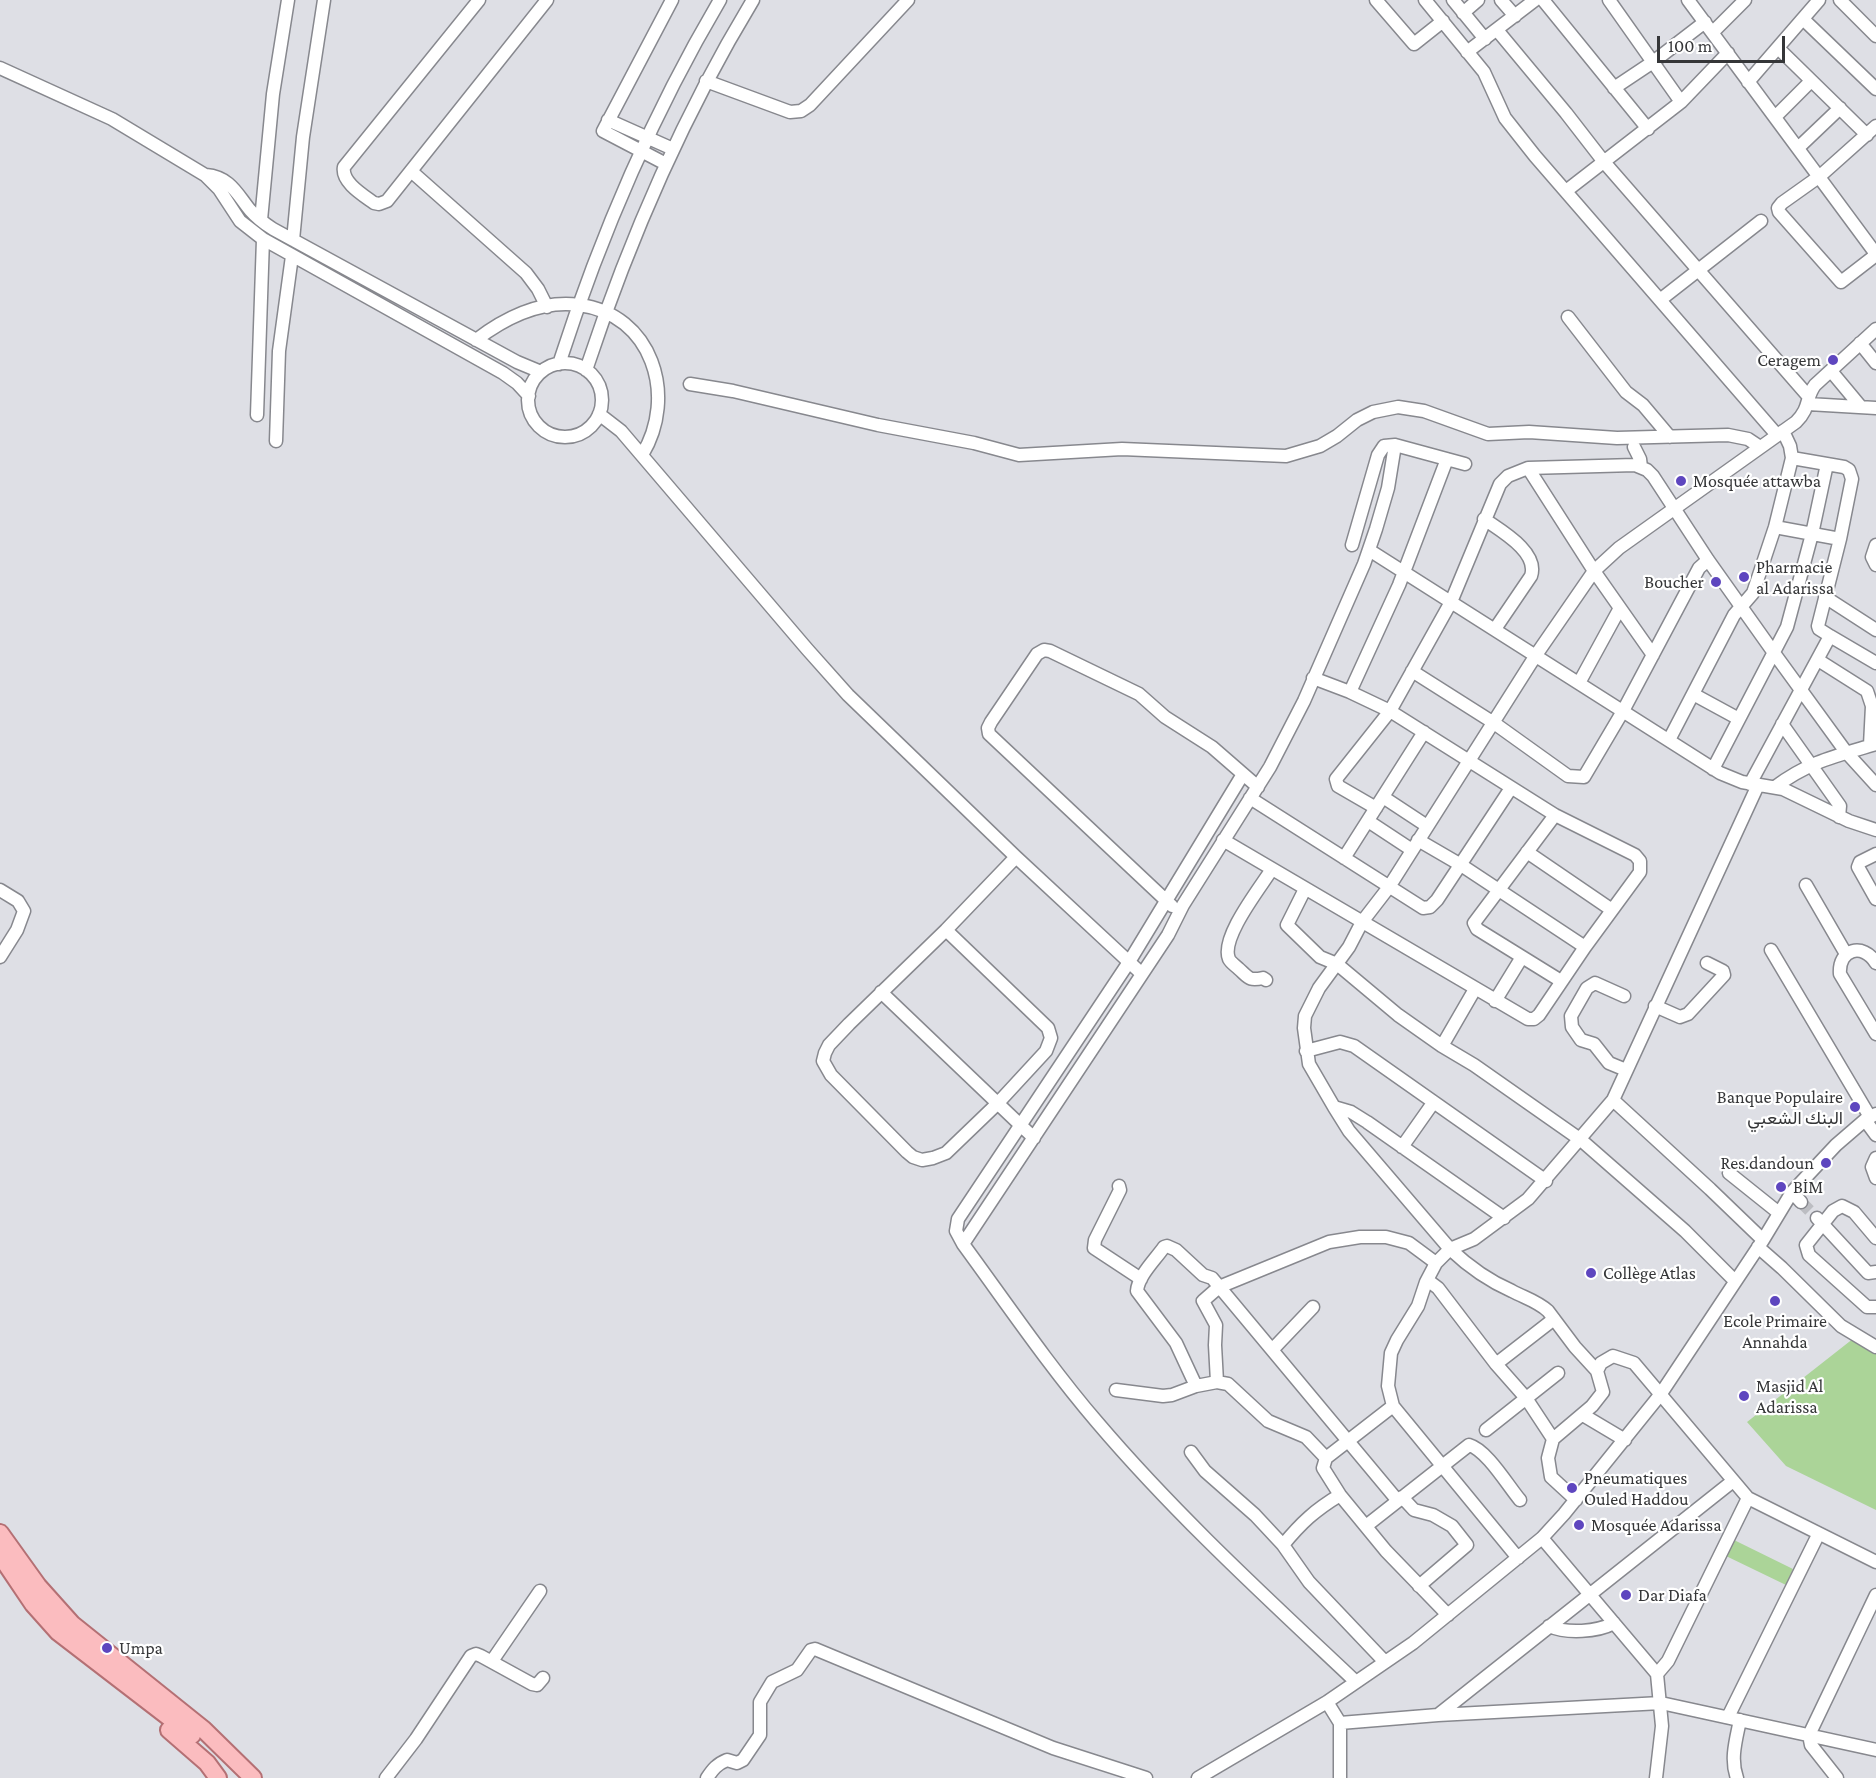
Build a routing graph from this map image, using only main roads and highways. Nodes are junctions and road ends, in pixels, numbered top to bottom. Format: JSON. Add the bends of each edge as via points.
{"nodes":[{"id":1,"x":0,"y":1533,"type":"edge"},
{"id":2,"x":0,"y":1555,"type":"edge"},
{"id":3,"x":147,"y":1700,"type":"junction"},
{"id":4,"x":218,"y":1778,"type":"edge"},
{"id":5,"x":238,"y":1778,"type":"edge"},
{"id":6,"x":253,"y":1778,"type":"edge"}],
"edges":[{"from":1,"to":6,"type":"main road","via":[[38,1586],[72,1624],[203,1730]]},
{"from":2,"to":3,"type":"main road","via":[[33,1604],[58,1632]]},
{"from":3,"to":4,"type":"main road","via":[[163,1724]]},
{"from":3,"to":5,"type":"main road","via":[[208,1748]]}]}
